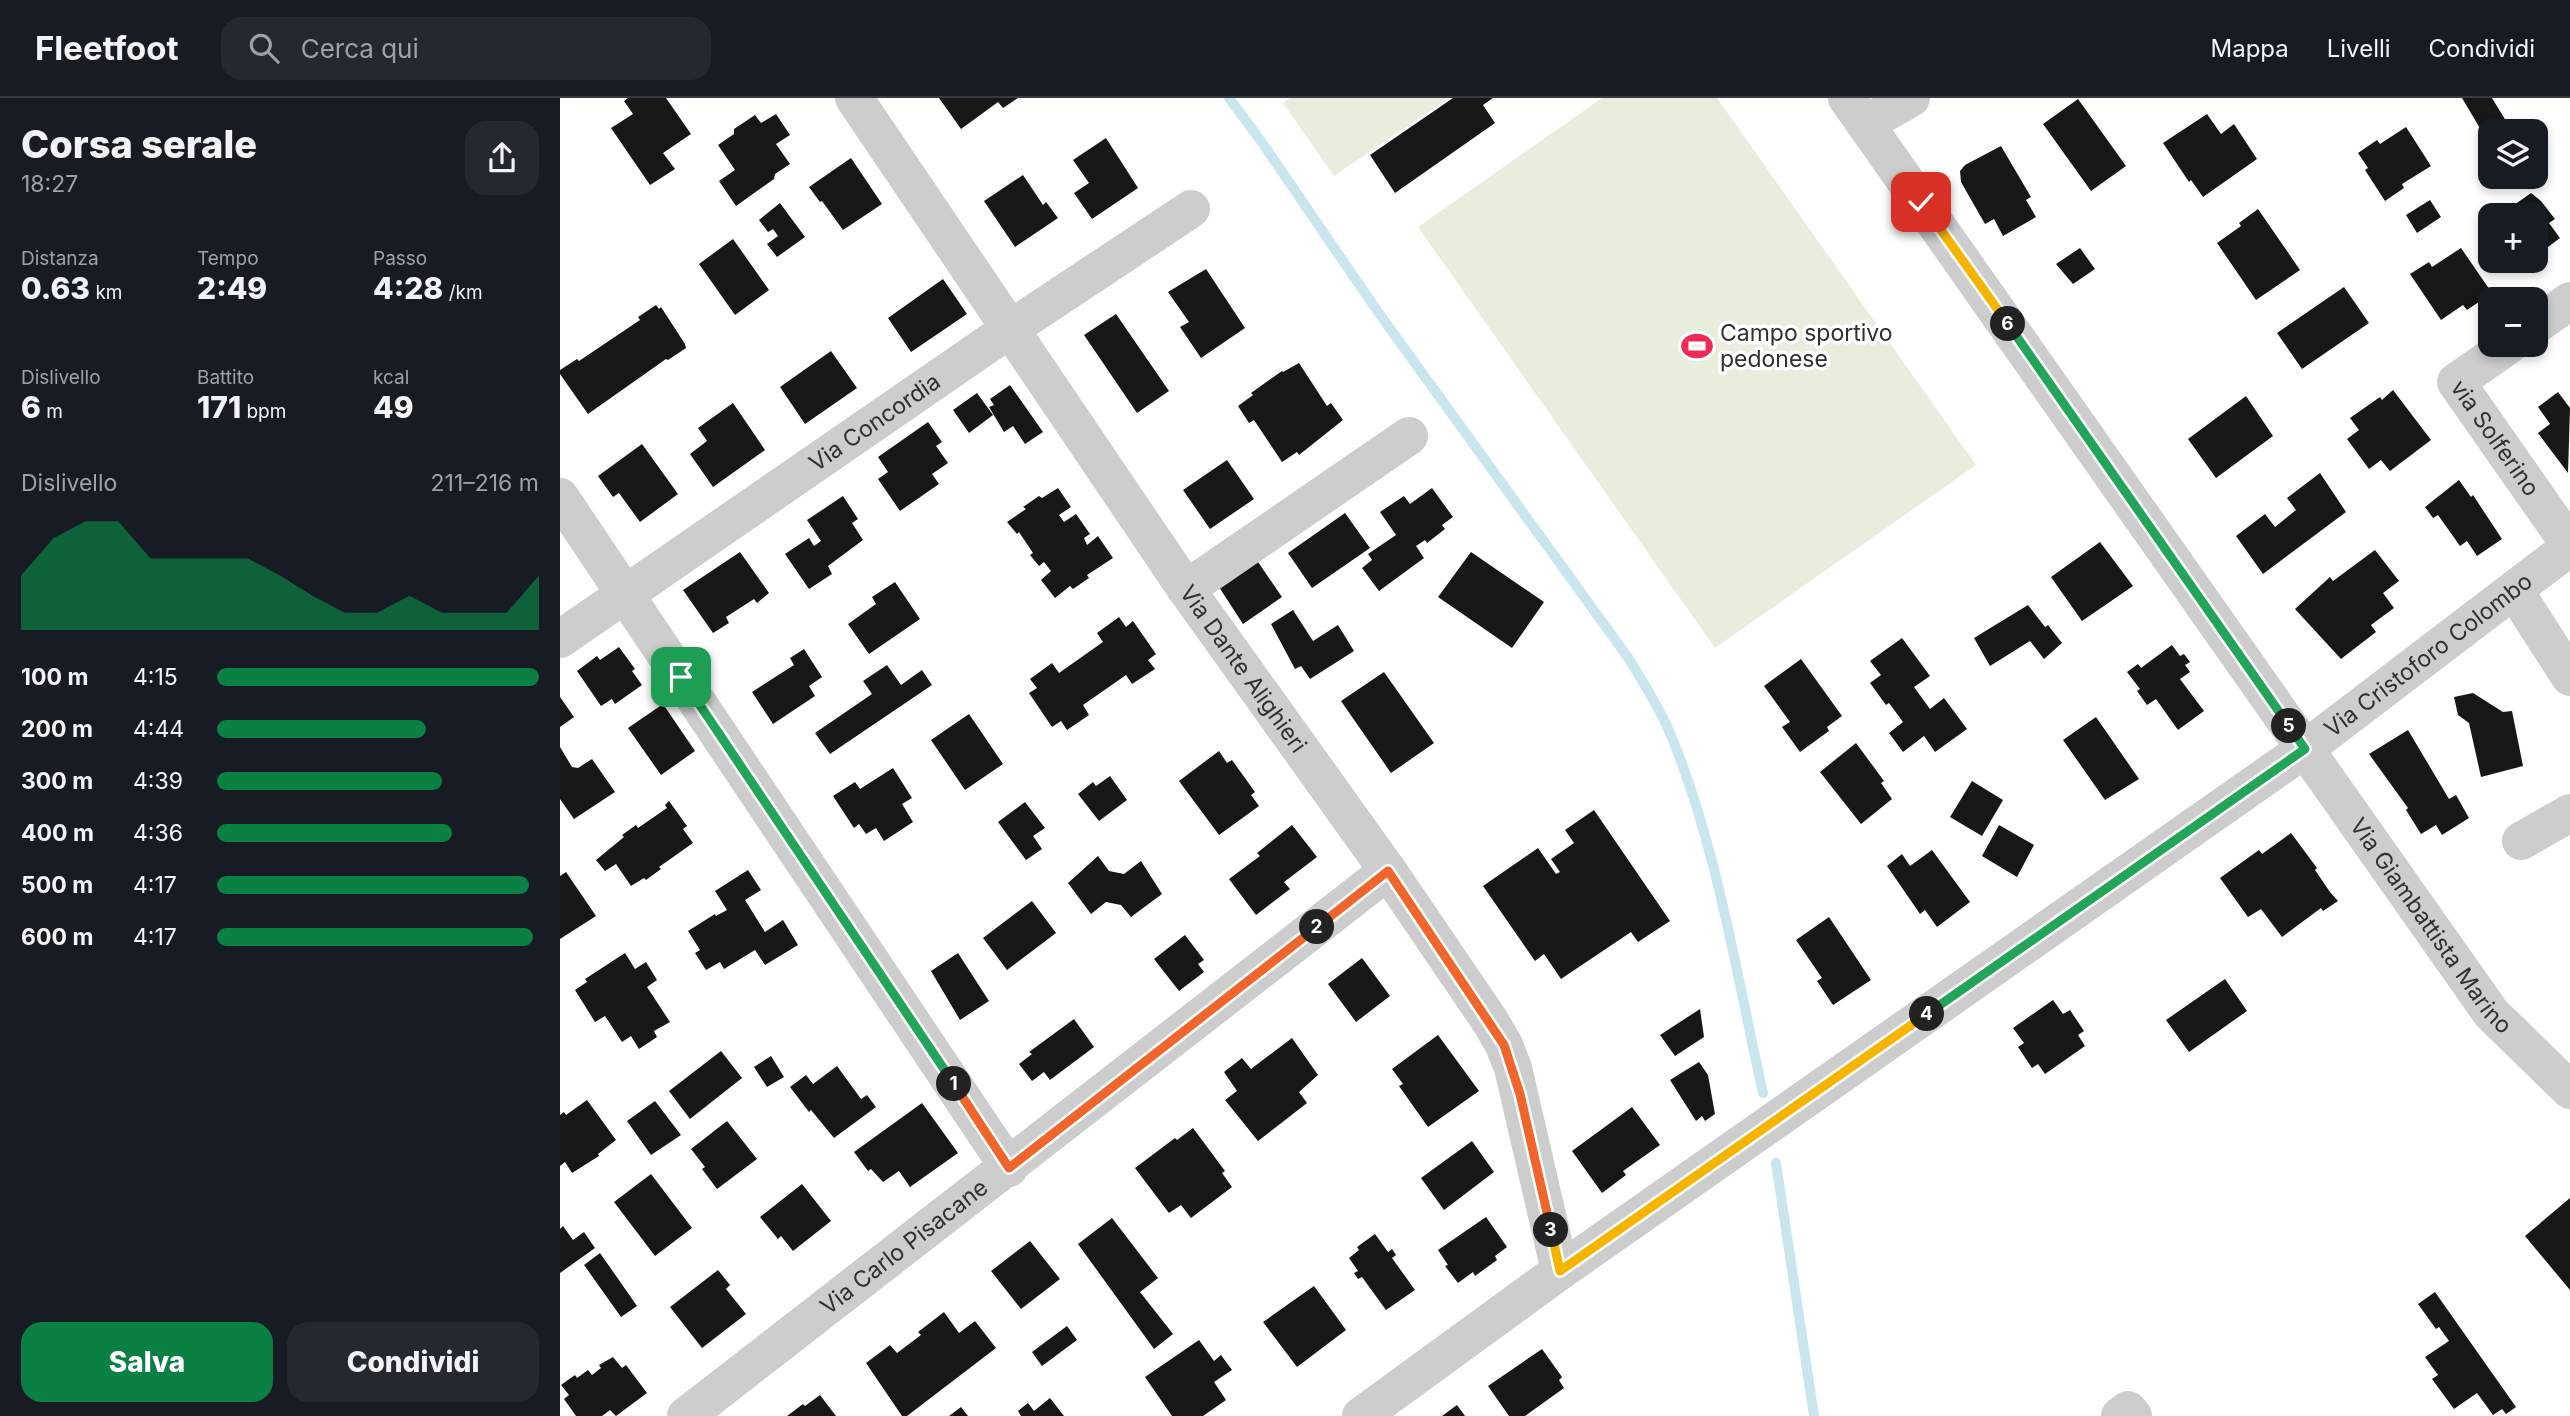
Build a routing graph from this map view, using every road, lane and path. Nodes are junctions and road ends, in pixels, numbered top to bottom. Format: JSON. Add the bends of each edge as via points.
{"nodes":[{"id":1,"x":854,"y":98,"type":"edge"},
{"id":2,"x":1911,"y":98,"type":"edge"},
{"id":3,"x":1857,"y":111,"type":"edge"},
{"id":4,"x":1191,"y":209,"type":"dead end"},
{"id":5,"x":2570,"y":301,"type":"edge"},
{"id":6,"x":2548,"y":317,"type":"edge"},
{"id":7,"x":1010,"y":329,"type":"junction"},
{"id":8,"x":2491,"y":357,"type":"edge"},
{"id":9,"x":1409,"y":436,"type":"dead end"},
{"id":10,"x":560,"y":497,"type":"edge"},
{"id":11,"x":2570,"y":546,"type":"edge"},
{"id":12,"x":1186,"y":589,"type":"junction"},
{"id":13,"x":2514,"y":590,"type":"junction"},
{"id":14,"x":626,"y":594,"type":"junction"},
{"id":15,"x":560,"y":639,"type":"edge"},
{"id":16,"x":2570,"y":677,"type":"edge"},
{"id":17,"x":2305,"y":749,"type":"junction"},
{"id":18,"x":2570,"y":813,"type":"edge"},
{"id":19,"x":2521,"y":841,"type":"dead end"},
{"id":20,"x":1388,"y":871,"type":"junction"},
{"id":21,"x":2570,"y":1090,"type":"edge"},
{"id":22,"x":1009,"y":1168,"type":"junction"},
{"id":23,"x":1560,"y":1271,"type":"junction"},
{"id":24,"x":686,"y":1416,"type":"edge"},
{"id":25,"x":1361,"y":1416,"type":"edge"},
{"id":26,"x":2120,"y":1416,"type":"edge"},
{"id":27,"x":2133,"y":1416,"type":"edge"}],
"edges":[{"from":1,"to":7,"type":"street","name":"Via Dante Alighieri"},
{"from":2,"to":3,"type":"street"},
{"from":3,"to":17,"type":"street","name":"Via Giambattista Marino"},
{"from":4,"to":7,"type":"street","name":"Via Concordia"},
{"from":5,"to":6,"type":"street"},
{"from":7,"to":12,"type":"street","name":"Via Dante Alighieri"},
{"from":7,"to":14,"type":"street","name":"Via Concordia"},
{"from":8,"to":11,"type":"street","name":"via Solferino","via":[[2456,382]]},
{"from":9,"to":12,"type":"street"},
{"from":10,"to":14,"type":"street"},
{"from":11,"to":13,"type":"street","name":"Via Cristoforo Colombo"},
{"from":12,"to":20,"type":"street","name":"Via Dante Alighieri"},
{"from":13,"to":16,"type":"street"},
{"from":13,"to":17,"type":"street","name":"Via Cristoforo Colombo"},
{"from":14,"to":15,"type":"street","name":"Via Concordia"},
{"from":14,"to":22,"type":"street"},
{"from":17,"to":21,"type":"street","name":"Via Giambattista Marino","via":[[2491,1013]]},
{"from":17,"to":23,"type":"street","name":"Via Cristoforo Colombo"},
{"from":18,"to":19,"type":"street"},
{"from":20,"to":22,"type":"street","name":"Via Carlo Pisacane"},
{"from":20,"to":23,"type":"street","name":"Via Dante Alighieri","via":[[1504,1045],[1520,1094]]},
{"from":22,"to":24,"type":"street","name":"Via Carlo Pisacane"},
{"from":23,"to":25,"type":"street","name":"Via Cristoforo Colombo"},
{"from":26,"to":27,"type":"street","via":[[2128,1410]]}]}
